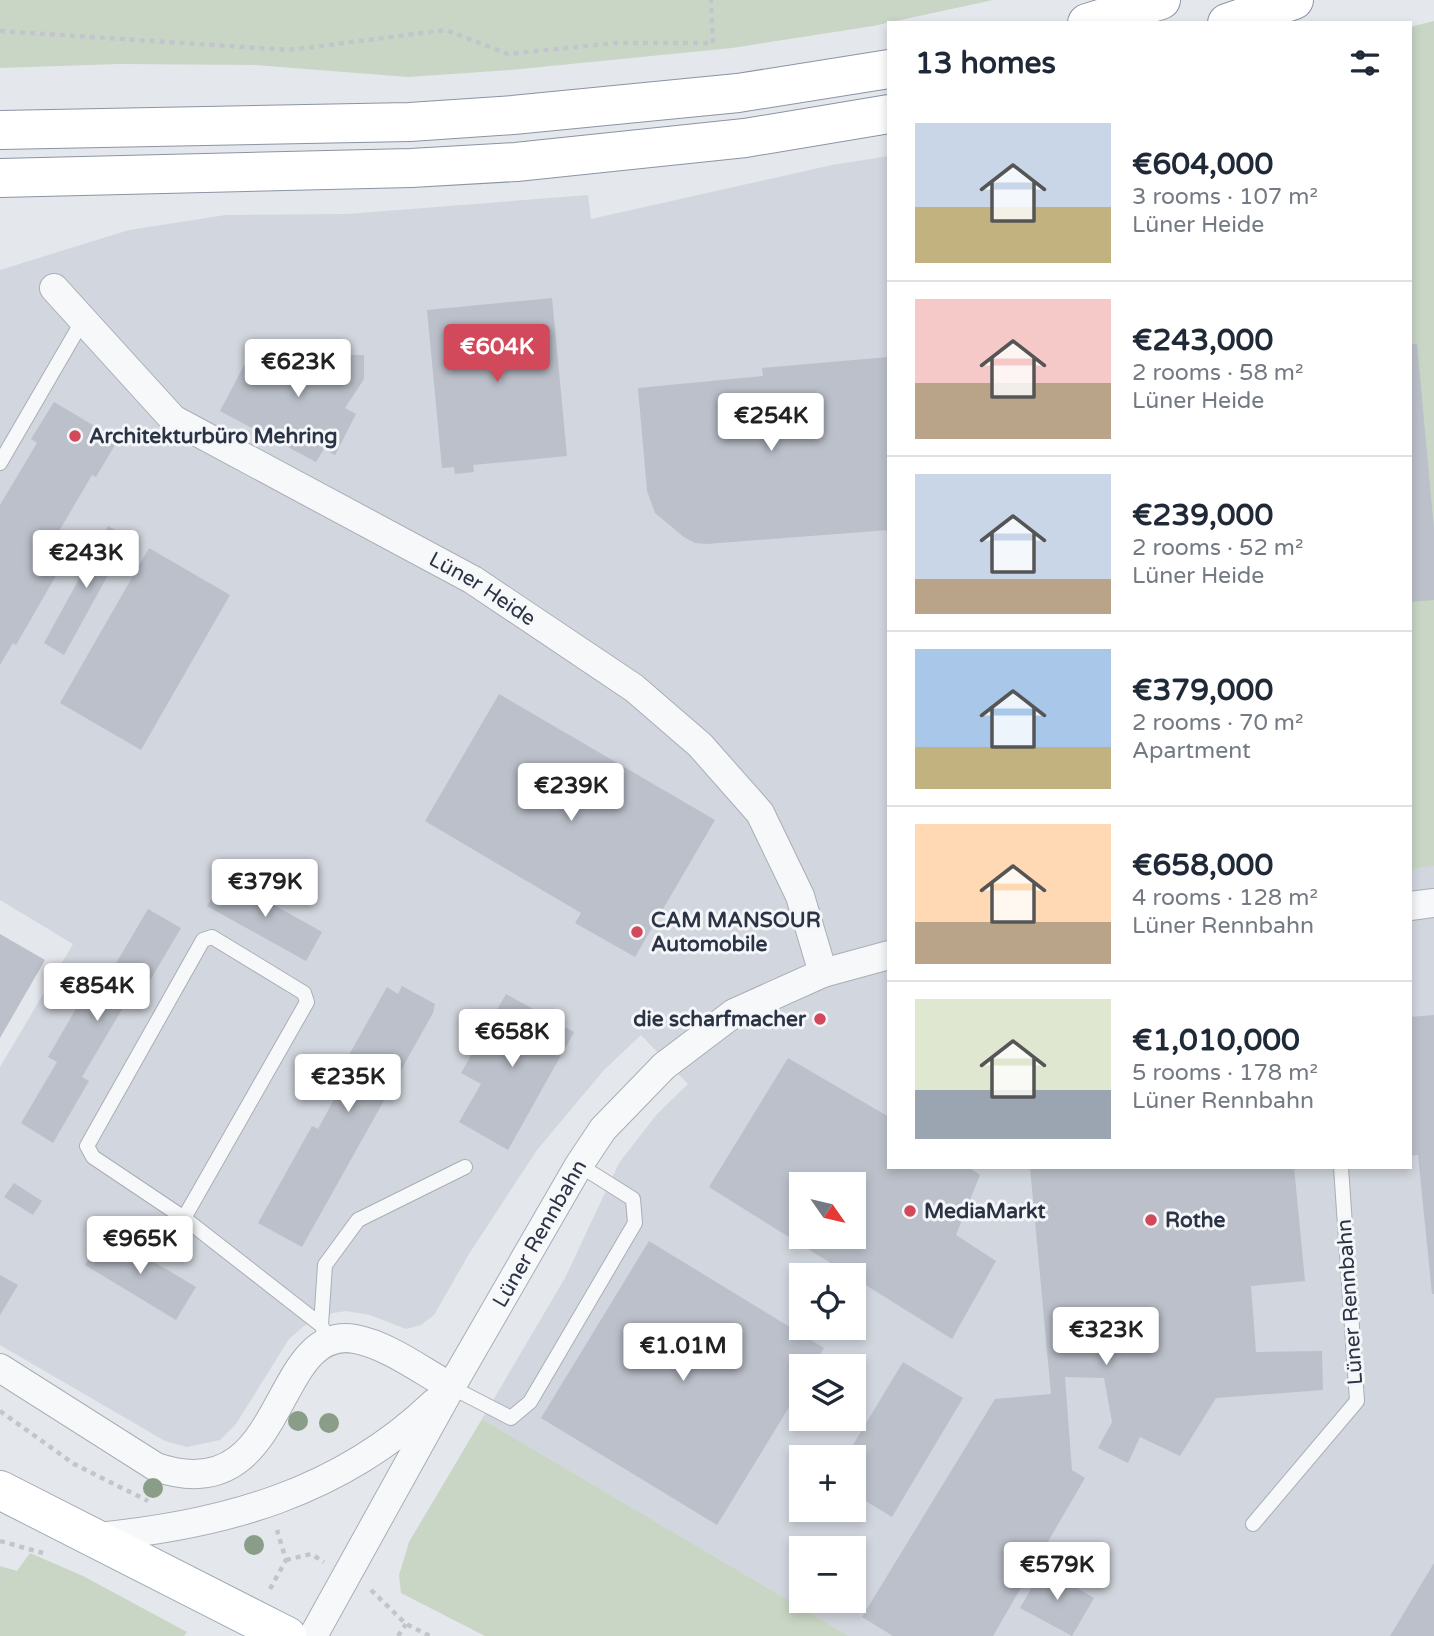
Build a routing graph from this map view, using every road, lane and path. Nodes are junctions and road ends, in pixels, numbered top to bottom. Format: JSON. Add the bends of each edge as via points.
{"nodes":[{"id":1,"x":711,"y":0,"type":"edge"},
{"id":2,"x":1161,"y":0,"type":"edge"},
{"id":3,"x":1294,"y":0,"type":"edge"},
{"id":4,"x":1093,"y":21,"type":"edge"},
{"id":5,"x":1233,"y":21,"type":"edge"},
{"id":6,"x":0,"y":31,"type":"edge"},
{"id":7,"x":887,"y":69,"type":"edge"},
{"id":8,"x":887,"y":114,"type":"edge"},
{"id":9,"x":0,"y":130,"type":"edge"},
{"id":10,"x":0,"y":178,"type":"edge"},
{"id":11,"x":54,"y":288,"type":"dead end"},
{"id":12,"x":83,"y":320,"type":"junction"},
{"id":13,"x":0,"y":463,"type":"edge"},
{"id":14,"x":1434,"y":903,"type":"edge"},
{"id":15,"x":1412,"y":906,"type":"edge"},
{"id":16,"x":887,"y":957,"type":"edge"},
{"id":17,"x":823,"y":973,"type":"junction"},
{"id":18,"x":579,"y":1165,"type":"junction"},
{"id":19,"x":465,"y":1167,"type":"dead end"},
{"id":20,"x":1341,"y":1169,"type":"edge"},
{"id":21,"x":184,"y":1218,"type":"junction"},
{"id":22,"x":325,"y":1334,"type":"junction"},
{"id":23,"x":0,"y":1368,"type":"edge"},
{"id":24,"x":452,"y":1387,"type":"junction"},
{"id":25,"x":0,"y":1490,"type":"edge"},
{"id":26,"x":1253,"y":1524,"type":"dead end"},
{"id":27,"x":97,"y":1536,"type":"junction"},
{"id":28,"x":287,"y":1636,"type":"edge"},
{"id":29,"x":313,"y":1636,"type":"edge"},
{"id":30,"x":398,"y":1636,"type":"edge"},
{"id":31,"x":430,"y":1636,"type":"edge"}],
"edges":[{"from":1,"to":6,"type":"path","via":[[713,43],[614,43],[508,54],[446,30],[289,50]]},
{"from":2,"to":4,"type":"main road"},
{"from":3,"to":5,"type":"main road"},
{"from":7,"to":9,"type":"main road","via":[[738,93],[513,116]]},
{"from":8,"to":10,"type":"main road","via":[[745,138],[516,162]]},
{"from":11,"to":12,"type":"street","name":"Lüner Heide"},
{"from":12,"to":13,"type":"lane"},
{"from":12,"to":17,"type":"street","name":"Lüner Heide","via":[[173,419],[473,580],[634,688],[700,745],[760,813],[800,896]]},
{"from":14,"to":15,"type":"street"},
{"from":16,"to":17,"type":"street","name":"Lüner Rennbahn"},
{"from":17,"to":18,"type":"street","name":"Lüner Rennbahn","via":[[734,1013],[664,1066],[603,1129]]},
{"from":18,"to":24,"type":"street","name":"Lüner Rennbahn"},
{"from":18,"to":24,"type":"lane","via":[[633,1199],[635,1223],[530,1402],[511,1418]]},
{"from":19,"to":22,"type":"lane","via":[[358,1220],[325,1265]]},
{"from":20,"to":26,"type":"lane","name":"Lüner Rennbahn","via":[[1357,1401]]},
{"from":21,"to":21,"type":"lane","via":[[93,1157],[87,1146],[203,940],[212,937],[304,993],[307,1002]]},
{"from":21,"to":22,"type":"lane"},
{"from":22,"to":23,"type":"street","via":[[247,1453],[202,1474],[156,1467]]},
{"from":22,"to":24,"type":"street","via":[[367,1343]]},
{"from":24,"to":27,"type":"street","via":[[380,1450],[314,1485],[197,1524]]},
{"from":24,"to":29,"type":"street","name":"Lüner Rennbahn"},
{"from":25,"to":27,"type":"main road"},
{"from":27,"to":28,"type":"main road"},
{"from":30,"to":31,"type":"path","via":[[406,1624]]}]}
